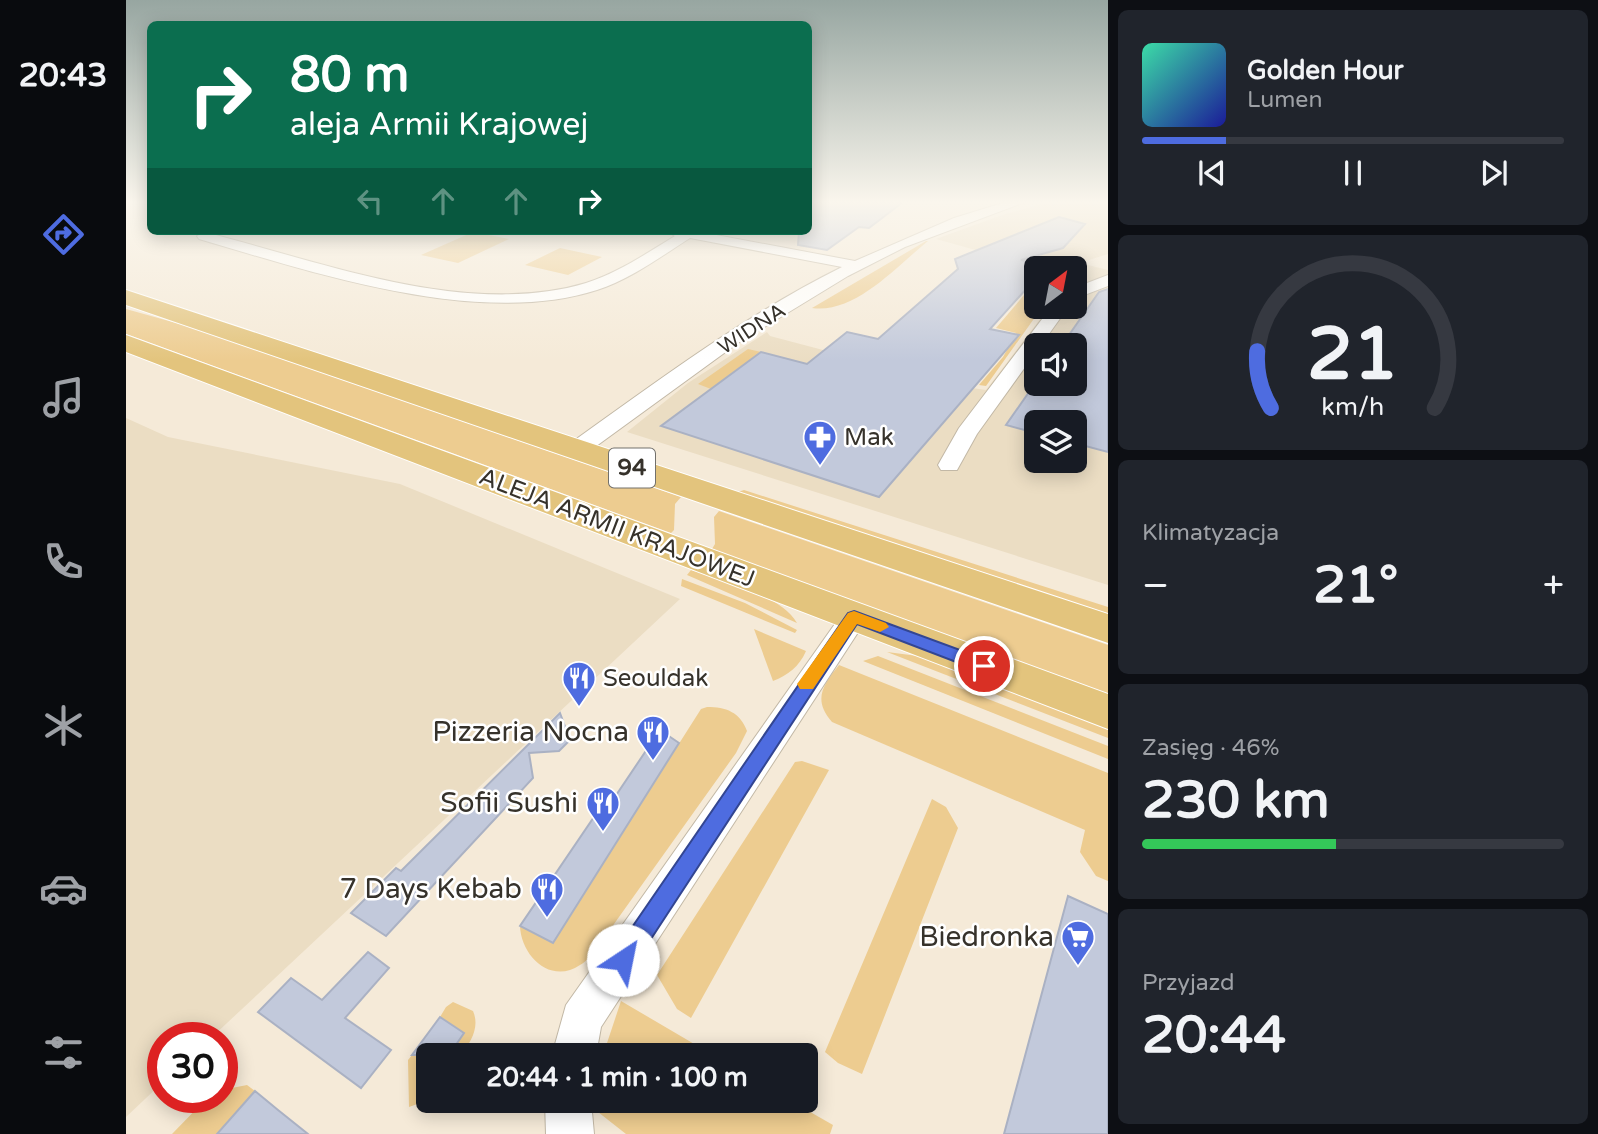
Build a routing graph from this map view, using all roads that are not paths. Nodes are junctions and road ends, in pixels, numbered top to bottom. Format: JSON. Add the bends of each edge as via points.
{"nodes":[{"id":1,"x":275,"y":255,"type":"edge"},
{"id":2,"x":642,"y":255,"type":"edge"},
{"id":3,"x":802,"y":255,"type":"edge"},
{"id":4,"x":877,"y":255,"type":"edge"},
{"id":5,"x":855,"y":265,"type":"junction"},
{"id":6,"x":1108,"y":281,"type":"edge"},
{"id":7,"x":1087,"y":289,"type":"edge"},
{"id":8,"x":126,"y":297,"type":"edge"},
{"id":9,"x":1052,"y":319,"type":"edge"},
{"id":10,"x":126,"y":343,"type":"edge"},
{"id":11,"x":576,"y":450,"type":"junction"},
{"id":12,"x":949,"y":465,"type":"dead end"},
{"id":13,"x":854,"y":617,"type":"junction"},
{"id":14,"x":1108,"y":629,"type":"edge"},
{"id":15,"x":1108,"y":712,"type":"edge"},
{"id":16,"x":576,"y":1043,"type":"edge"},
{"id":17,"x":569,"y":1113,"type":"edge"},
{"id":18,"x":570,"y":1134,"type":"edge"}],
"edges":[{"from":1,"to":2,"type":"street","via":[[401,288],[479,298],[546,295],[590,287]]},
{"from":3,"to":5,"type":"street"},
{"from":4,"to":5,"type":"street","name":"WIDNA"},
{"from":5,"to":11,"type":"street","name":"WIDNA","via":[[622,414]]},
{"from":6,"to":7,"type":"street"},
{"from":8,"to":11,"type":"main road","number":"94"},
{"from":9,"to":12,"type":"street","via":[[967,433]]},
{"from":10,"to":13,"type":"main road","name":"ALEJA ARMII KRAJOWEJ","number":"94"},
{"from":11,"to":14,"type":"main road","number":"94"},
{"from":13,"to":15,"type":"main road","name":"ALEJA ARMII KRAJOWEJ","number":"94"},
{"from":13,"to":16,"type":"street","via":[[581,1020]]},
{"from":17,"to":18,"type":"street"}]}
